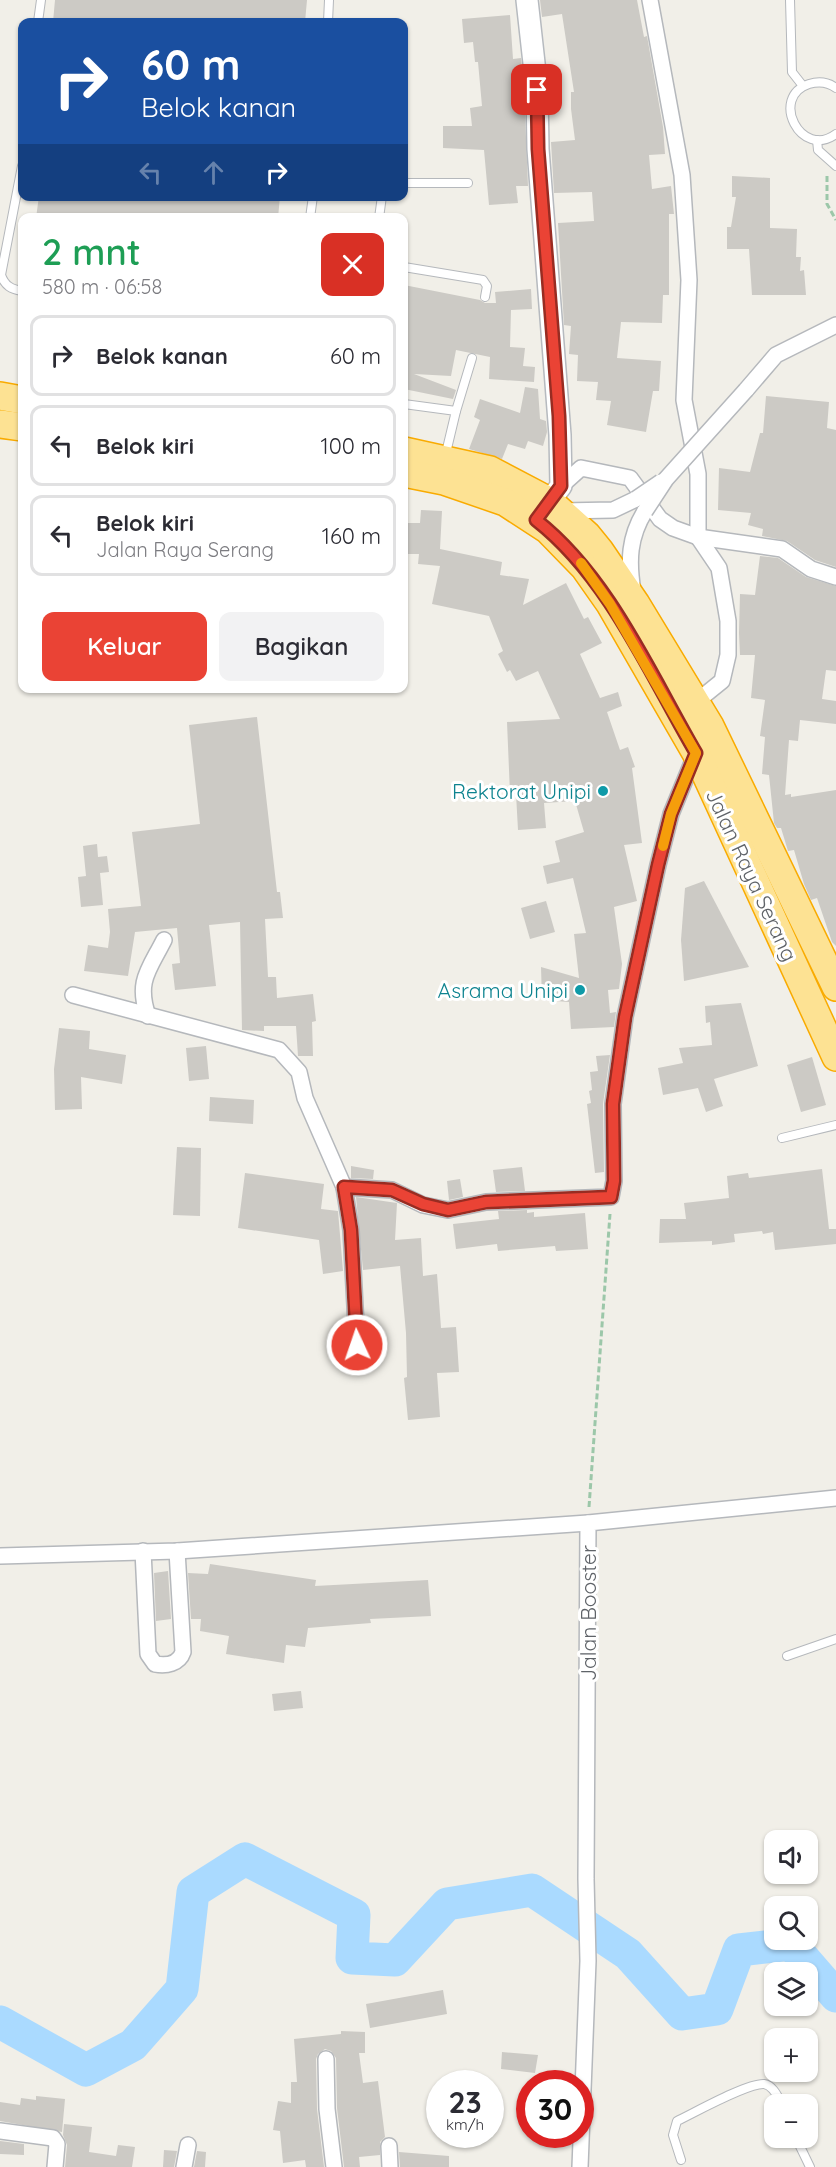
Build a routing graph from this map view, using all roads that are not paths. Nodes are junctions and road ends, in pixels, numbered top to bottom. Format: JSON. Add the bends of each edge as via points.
{"nodes":[{"id":1,"x":41,"y":0,"type":"edge"},
{"id":2,"x":329,"y":0,"type":"edge"},
{"id":3,"x":527,"y":0,"type":"edge"},
{"id":4,"x":651,"y":0,"type":"edge"},
{"id":5,"x":790,"y":0,"type":"edge"},
{"id":6,"x":39,"y":18,"type":"edge"},
{"id":7,"x":328,"y":18,"type":"edge"},
{"id":8,"x":803,"y":86,"type":"junction"},
{"id":9,"x":836,"y":88,"type":"edge"},
{"id":10,"x":836,"y":134,"type":"edge"},
{"id":11,"x":817,"y":140,"type":"junction"},
{"id":12,"x":834,"y":169,"type":"edge"},
{"id":13,"x":408,"y":183,"type":"edge"},
{"id":14,"x":468,"y":183,"type":"dead end"},
{"id":15,"x":18,"y":187,"type":"edge"},
{"id":16,"x":408,"y":268,"type":"edge"},
{"id":17,"x":18,"y":290,"type":"edge"},
{"id":18,"x":485,"y":297,"type":"dead end"},
{"id":19,"x":836,"y":325,"type":"edge"},
{"id":20,"x":472,"y":358,"type":"dead end"},
{"id":21,"x":0,"y":396,"type":"edge"},
{"id":22,"x":18,"y":399,"type":"edge"},
{"id":23,"x":408,"y":405,"type":"edge"},
{"id":24,"x":456,"y":411,"type":"junction"},
{"id":25,"x":0,"y":424,"type":"edge"},
{"id":26,"x":18,"y":426,"type":"edge"},
{"id":27,"x":408,"y":452,"type":"edge"},
{"id":28,"x":444,"y":459,"type":"junction"},
{"id":29,"x":408,"y":474,"type":"edge"},
{"id":30,"x":551,"y":505,"type":"junction"},
{"id":31,"x":640,"y":505,"type":"junction"},
{"id":32,"x":698,"y":537,"type":"junction"},
{"id":33,"x":836,"y":577,"type":"edge"},
{"id":34,"x":636,"y":604,"type":"junction"},
{"id":35,"x":696,"y":702,"type":"junction"},
{"id":36,"x":696,"y":753,"type":"junction"},
{"id":37,"x":164,"y":940,"type":"dead end"},
{"id":38,"x":836,"y":987,"type":"edge"},
{"id":39,"x":73,"y":995,"type":"dead end"},
{"id":40,"x":148,"y":1016,"type":"junction"},
{"id":41,"x":836,"y":1057,"type":"edge"},
{"id":42,"x":836,"y":1125,"type":"edge"},
{"id":43,"x":783,"y":1138,"type":"dead end"},
{"id":44,"x":344,"y":1187,"type":"junction"},
{"id":45,"x":357,"y":1345,"type":"dead end"},
{"id":46,"x":836,"y":1498,"type":"edge"},
{"id":47,"x":588,"y":1523,"type":"junction"},
{"id":48,"x":143,"y":1551,"type":"junction"},
{"id":49,"x":177,"y":1551,"type":"junction"},
{"id":50,"x":0,"y":1556,"type":"edge"},
{"id":51,"x":836,"y":1639,"type":"edge"},
{"id":52,"x":787,"y":1656,"type":"dead end"},
{"id":53,"x":326,"y":2059,"type":"dead end"},
{"id":54,"x":776,"y":2094,"type":"edge"},
{"id":55,"x":0,"y":2131,"type":"edge"},
{"id":56,"x":188,"y":2145,"type":"dead end"},
{"id":57,"x":389,"y":2146,"type":"dead end"},
{"id":58,"x":801,"y":2148,"type":"edge"},
{"id":59,"x":681,"y":2160,"type":"dead end"},
{"id":60,"x":55,"y":2167,"type":"edge"},
{"id":61,"x":184,"y":2167,"type":"edge"},
{"id":62,"x":334,"y":2167,"type":"edge"},
{"id":63,"x":390,"y":2167,"type":"edge"},
{"id":64,"x":580,"y":2167,"type":"edge"},
{"id":65,"x":810,"y":2167,"type":"edge"}],
"edges":[{"from":1,"to":6,"type":"lane"},
{"from":2,"to":7,"type":"lane"},
{"from":3,"to":30,"type":"street","via":[[537,90],[538,149],[560,425]]},
{"from":4,"to":32,"type":"street","via":[[682,175],[689,280],[684,400],[698,474]]},
{"from":5,"to":8,"type":"lane","via":[[792,72]]},
{"from":8,"to":9,"type":"lane","via":[[816,81]]},
{"from":8,"to":11,"type":"lane","via":[[794,94],[790,118],[800,133]]},
{"from":10,"to":11,"type":"lane"},
{"from":11,"to":12,"type":"lane","via":[[818,150]]},
{"from":13,"to":14,"type":"lane"},
{"from":15,"to":17,"type":"lane","via":[[1,275],[4,283]]},
{"from":16,"to":18,"type":"lane","via":[[483,280],[487,286]]},
{"from":19,"to":31,"type":"street","bridge":true,"via":[[776,355]]},
{"from":20,"to":24,"type":"lane"},
{"from":21,"to":22,"type":"highway"},
{"from":23,"to":24,"type":"lane"},
{"from":24,"to":28,"type":"lane"},
{"from":25,"to":26,"type":"highway"},
{"from":27,"to":28,"type":"highway","name":"Jalan Raya Serang"},
{"from":28,"to":30,"type":"highway","name":"Jalan Raya Serang","via":[[490,470]]},
{"from":29,"to":30,"type":"highway","name":"Jalan Raya Serang","via":[[489,496]]},
{"from":30,"to":31,"type":"street","via":[[614,510]]},
{"from":30,"to":32,"type":"street","via":[[581,468],[630,478],[660,519]]},
{"from":30,"to":34,"type":"highway","name":"Jalan Raya Serang","via":[[593,543]]},
{"from":30,"to":36,"type":"highway","name":"Jalan Raya Serang","via":[[565,544],[610,604]]},
{"from":31,"to":34,"type":"street","via":[[630,542],[629,567]]},
{"from":32,"to":33,"type":"street","via":[[782,549],[811,569]]},
{"from":32,"to":35,"type":"street","via":[[719,568],[728,621],[728,655],[722,681]]},
{"from":34,"to":35,"type":"highway","name":"Jalan Raya Serang"},
{"from":35,"to":38,"type":"highway","name":"Jalan Raya Serang"},
{"from":36,"to":41,"type":"highway","name":"Jalan Raya Serang"},
{"from":36,"to":44,"type":"street","via":[[671,814],[625,1017],[613,1104],[611,1197],[486,1202],[448,1210],[392,1190]]},
{"from":37,"to":40,"type":"street","via":[[142,982]]},
{"from":39,"to":40,"type":"street"},
{"from":40,"to":44,"type":"street","via":[[238,1037],[287,1056],[299,1072],[305,1098]]},
{"from":42,"to":43,"type":"lane"},
{"from":44,"to":45,"type":"street","via":[[351,1230]]},
{"from":46,"to":47,"type":"street","name":"Jalan Booster"},
{"from":47,"to":49,"type":"street"},
{"from":47,"to":64,"type":"street","name":"Jalan Booster","via":[[588,1961]]},
{"from":48,"to":49,"type":"street"},
{"from":48,"to":49,"type":"street","via":[[148,1654],[155,1664],[161,1665],[180,1658],[183,1652]]},
{"from":48,"to":50,"type":"street"},
{"from":51,"to":52,"type":"lane"},
{"from":53,"to":62,"type":"street"},
{"from":54,"to":59,"type":"lane","via":[[763,2084],[677,2121],[673,2135]]},
{"from":55,"to":60,"type":"street","via":[[53,2138],[57,2144]]},
{"from":56,"to":61,"type":"street"},
{"from":57,"to":63,"type":"street"},
{"from":58,"to":65,"type":"lane"}]}
